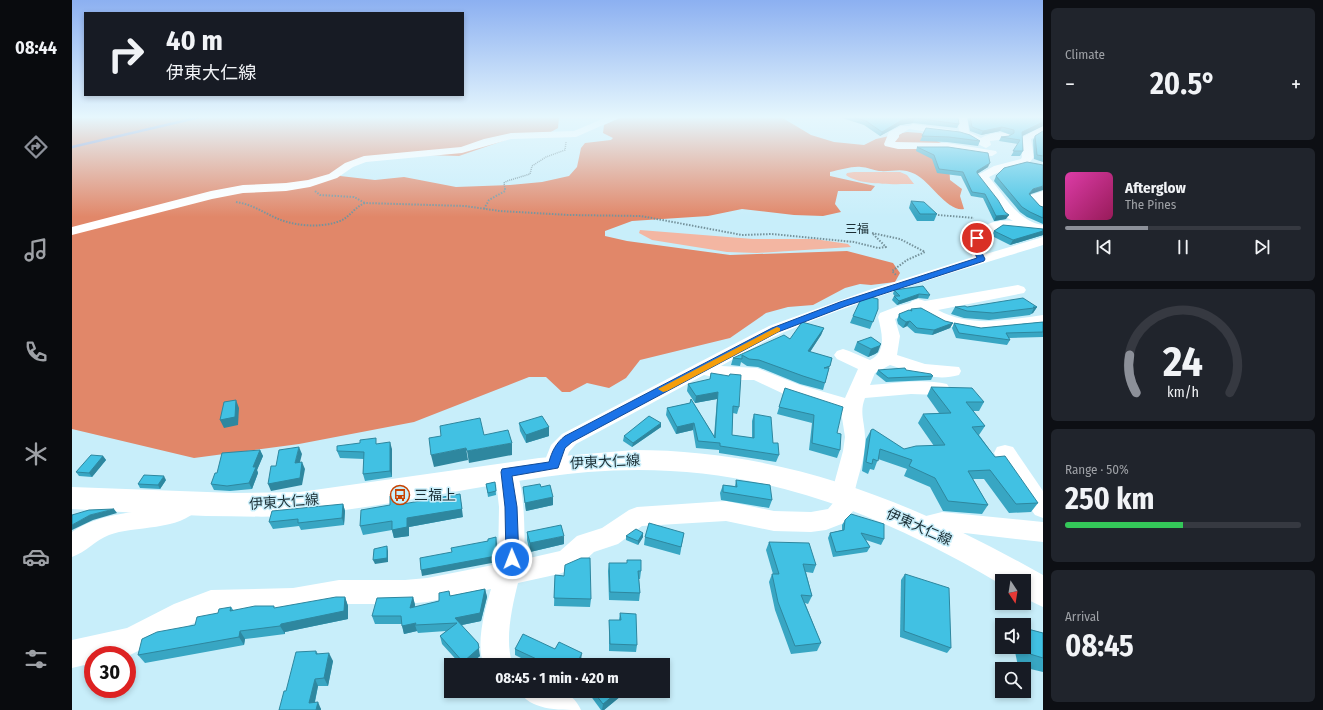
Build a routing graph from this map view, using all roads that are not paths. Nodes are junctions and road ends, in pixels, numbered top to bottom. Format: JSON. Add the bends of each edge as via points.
{"nodes":[{"id":1,"x":461,"y":150,"type":"edge"},
{"id":2,"x":974,"y":150,"type":"edge"},
{"id":3,"x":990,"y":150,"type":"edge"},
{"id":4,"x":1027,"y":150,"type":"edge"},
{"id":5,"x":992,"y":153,"type":"junction"},
{"id":6,"x":1029,"y":162,"type":"junction"},
{"id":7,"x":1043,"y":195,"type":"edge"},
{"id":8,"x":1043,"y":207,"type":"edge"},
{"id":9,"x":1038,"y":228,"type":"edge"},
{"id":10,"x":72,"y":231,"type":"edge"},
{"id":11,"x":1043,"y":241,"type":"edge"},
{"id":12,"x":981,"y":259,"type":"junction"},
{"id":13,"x":903,"y":280,"type":"junction"},
{"id":14,"x":1018,"y":290,"type":"dead end"},
{"id":15,"x":921,"y":306,"type":"junction"},
{"id":16,"x":1043,"y":320,"type":"edge"},
{"id":17,"x":843,"y":355,"type":"dead end"},
{"id":18,"x":887,"y":358,"type":"junction"},
{"id":19,"x":869,"y":367,"type":"junction"},
{"id":20,"x":702,"y":369,"type":"junction"},
{"id":21,"x":952,"y":371,"type":"dead end"},
{"id":22,"x":940,"y":389,"type":"edge"},
{"id":23,"x":855,"y":400,"type":"junction"},
{"id":24,"x":1005,"y":452,"type":"dead end"},
{"id":25,"x":554,"y":465,"type":"junction"},
{"id":26,"x":506,"y":472,"type":"junction"},
{"id":27,"x":846,"y":497,"type":"junction"},
{"id":28,"x":72,"y":498,"type":"edge"},
{"id":29,"x":189,"y":504,"type":"junction"},
{"id":30,"x":1043,"y":508,"type":"edge"},
{"id":31,"x":922,"y":526,"type":"junction"},
{"id":32,"x":1043,"y":532,"type":"edge"},
{"id":33,"x":72,"y":546,"type":"edge"},
{"id":34,"x":509,"y":573,"type":"junction"},
{"id":35,"x":1043,"y":592,"type":"edge"},
{"id":36,"x":72,"y":654,"type":"edge"},
{"id":37,"x":495,"y":658,"type":"edge"},
{"id":38,"x":546,"y":698,"type":"edge"},
{"id":39,"x":566,"y":710,"type":"edge"}],
"edges":[{"from":1,"to":10,"type":"street","via":[[364,159],[333,176],[310,182],[218,194]]},
{"from":2,"to":5,"type":"street"},
{"from":3,"to":5,"type":"street"},
{"from":4,"to":6,"type":"street"},
{"from":5,"to":6,"type":"street"},
{"from":6,"to":9,"type":"street","via":[[998,168],[982,176],[1009,213]]},
{"from":7,"to":8,"type":"street","via":[[1034,199]]},
{"from":9,"to":12,"type":"street","via":[[993,225],[977,238],[980,243],[977,251]]},
{"from":11,"to":12,"type":"street"},
{"from":12,"to":13,"type":"street"},
{"from":13,"to":15,"type":"street","via":[[904,292]]},
{"from":13,"to":20,"type":"street","via":[[775,330]]},
{"from":14,"to":15,"type":"street"},
{"from":15,"to":16,"type":"street","via":[[954,323],[977,328]]},
{"from":15,"to":18,"type":"street","via":[[898,310],[886,317],[891,336]]},
{"from":17,"to":19,"type":"street"},
{"from":18,"to":19,"type":"street"},
{"from":18,"to":21,"type":"street","via":[[924,370]]},
{"from":19,"to":23,"type":"street"},
{"from":20,"to":23,"type":"street","via":[[730,374],[757,374],[793,390]]},
{"from":20,"to":25,"type":"street","via":[[569,439],[559,449]]},
{"from":22,"to":23,"type":"street","via":[[911,388]]},
{"from":23,"to":27,"type":"street","via":[[851,415],[855,437],[854,451]]},
{"from":24,"to":30,"type":"street"},
{"from":25,"to":26,"type":"main road","name":"伊東大仁線"},
{"from":25,"to":27,"type":"main road","name":"伊東大仁線","via":[[628,460],[681,461],[732,467],[784,478]]},
{"from":26,"to":29,"type":"main road","name":"伊東大仁線","via":[[281,505]]},
{"from":26,"to":34,"type":"street","via":[[513,544]]},
{"from":27,"to":31,"type":"main road","name":"伊東大仁線"},
{"from":27,"to":34,"type":"street","via":[[836,516],[812,522],[774,521],[726,511],[637,517],[609,536],[586,543],[569,559]]},
{"from":28,"to":29,"type":"main road","name":"伊東大仁線"},
{"from":29,"to":33,"type":"street","via":[[167,516],[112,524],[93,532]]},
{"from":31,"to":32,"type":"street","via":[[942,522],[963,523]]},
{"from":31,"to":35,"type":"main road","name":"伊東大仁線"},
{"from":34,"to":36,"type":"street","via":[[412,592],[338,592],[293,600],[211,602],[130,641]]},
{"from":34,"to":37,"type":"street","via":[[503,591],[494,644]]},
{"from":38,"to":39,"type":"street"}]}
